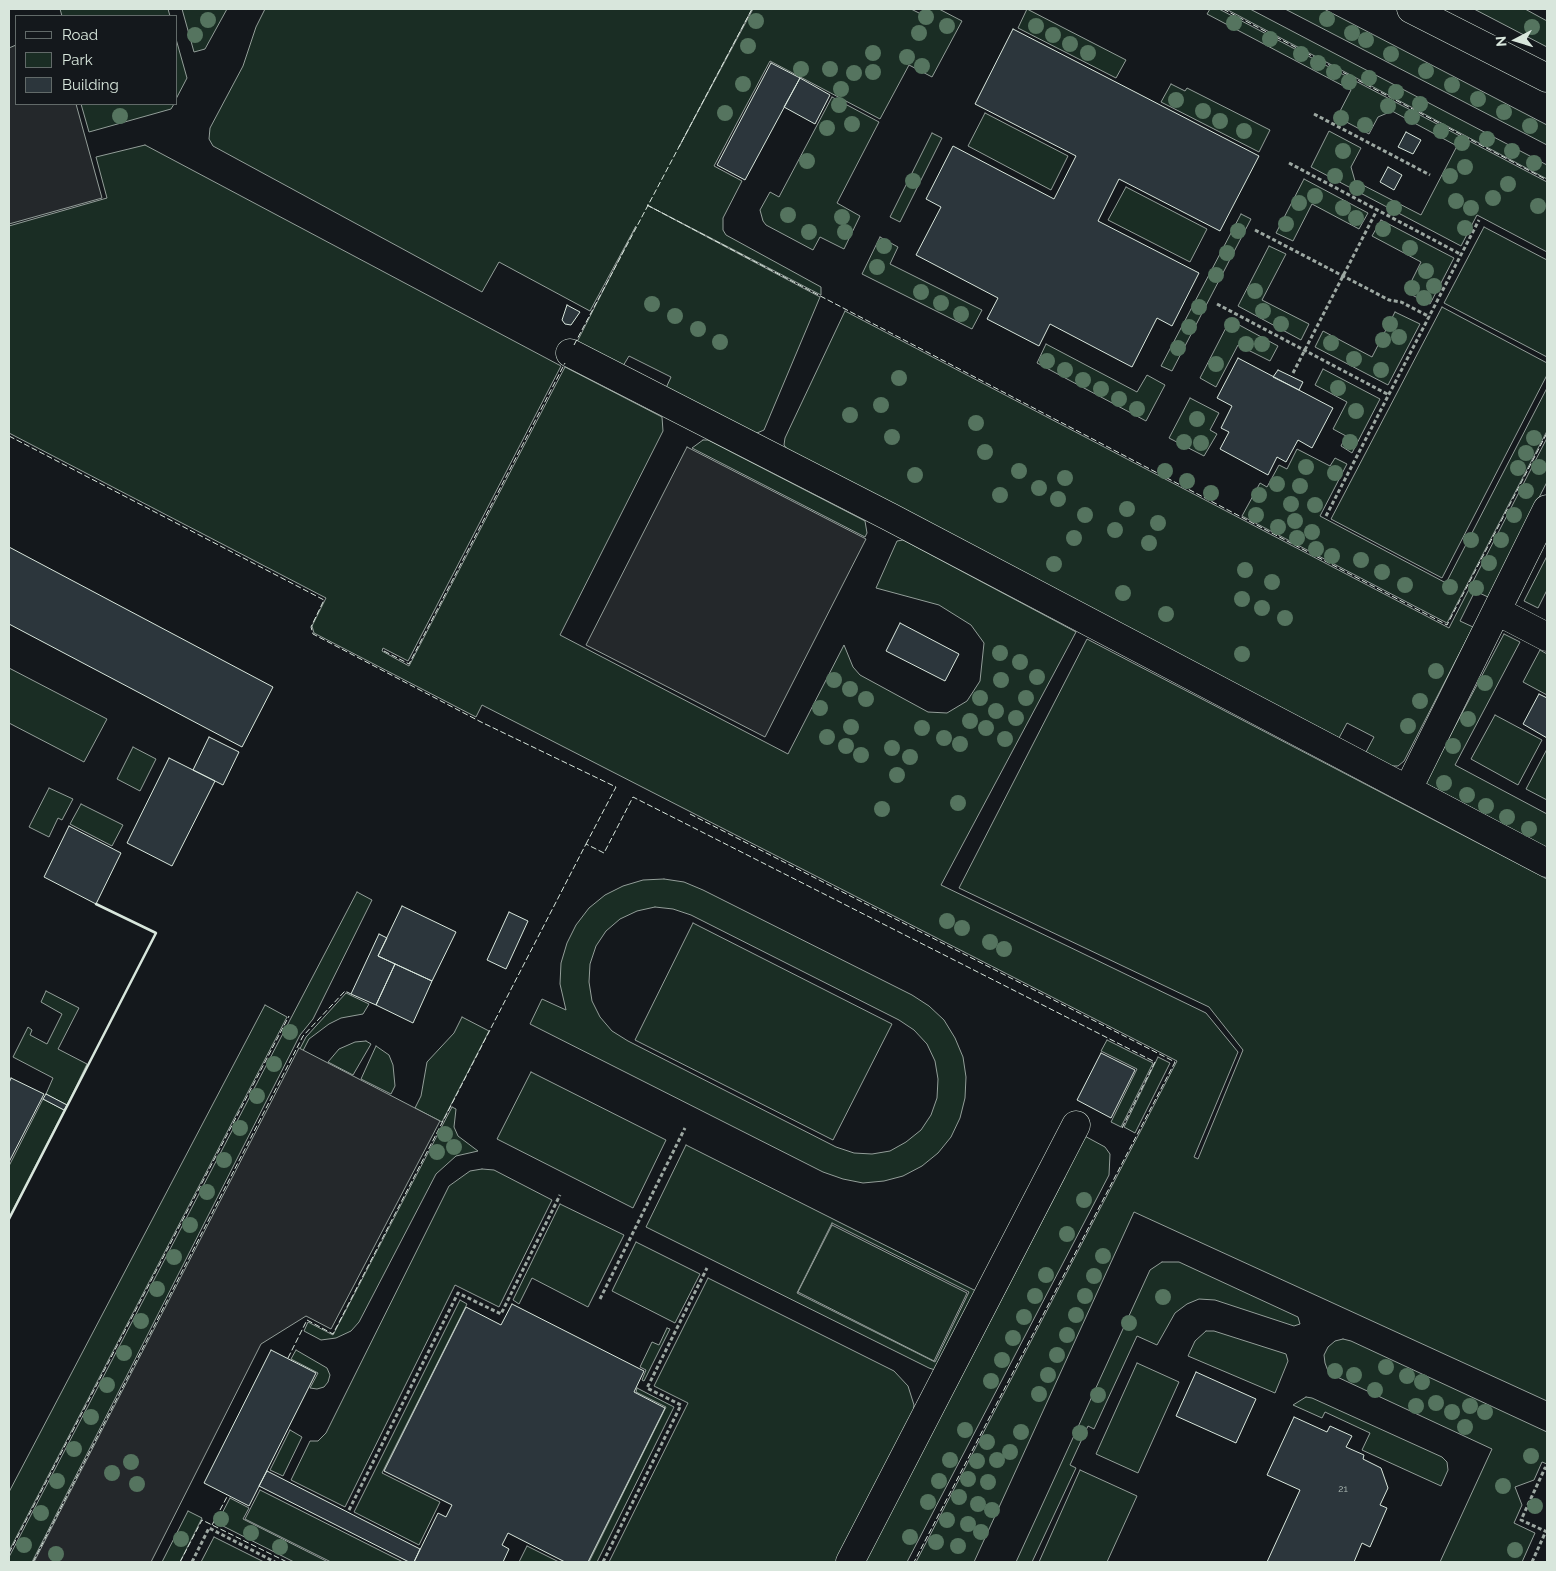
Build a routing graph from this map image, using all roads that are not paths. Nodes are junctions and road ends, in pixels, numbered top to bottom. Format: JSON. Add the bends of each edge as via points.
{"nodes":[{"id":1,"x":1411,"y":9,"type":"edge"},
{"id":2,"x":1547,"y":78,"type":"edge"},
{"id":3,"x":570,"y":353,"type":"dead end"},
{"id":4,"x":1547,"y":510,"type":"edge"},
{"id":5,"x":1496,"y":611,"type":"junction"},
{"id":6,"x":1545,"y":629,"type":"edge"},
{"id":7,"x":1408,"y":789,"type":"junction"},
{"id":8,"x":1547,"y":864,"type":"edge"},
{"id":9,"x":1076,"y":1125,"type":"dead end"},
{"id":10,"x":850,"y":1562,"type":"edge"}],
"edges":[{"from":1,"to":2,"type":"street"},
{"from":3,"to":7,"type":"street"},
{"from":4,"to":5,"type":"street"},
{"from":5,"to":6,"type":"street"},
{"from":5,"to":7,"type":"street"},
{"from":7,"to":8,"type":"street"},
{"from":9,"to":10,"type":"street"}]}
